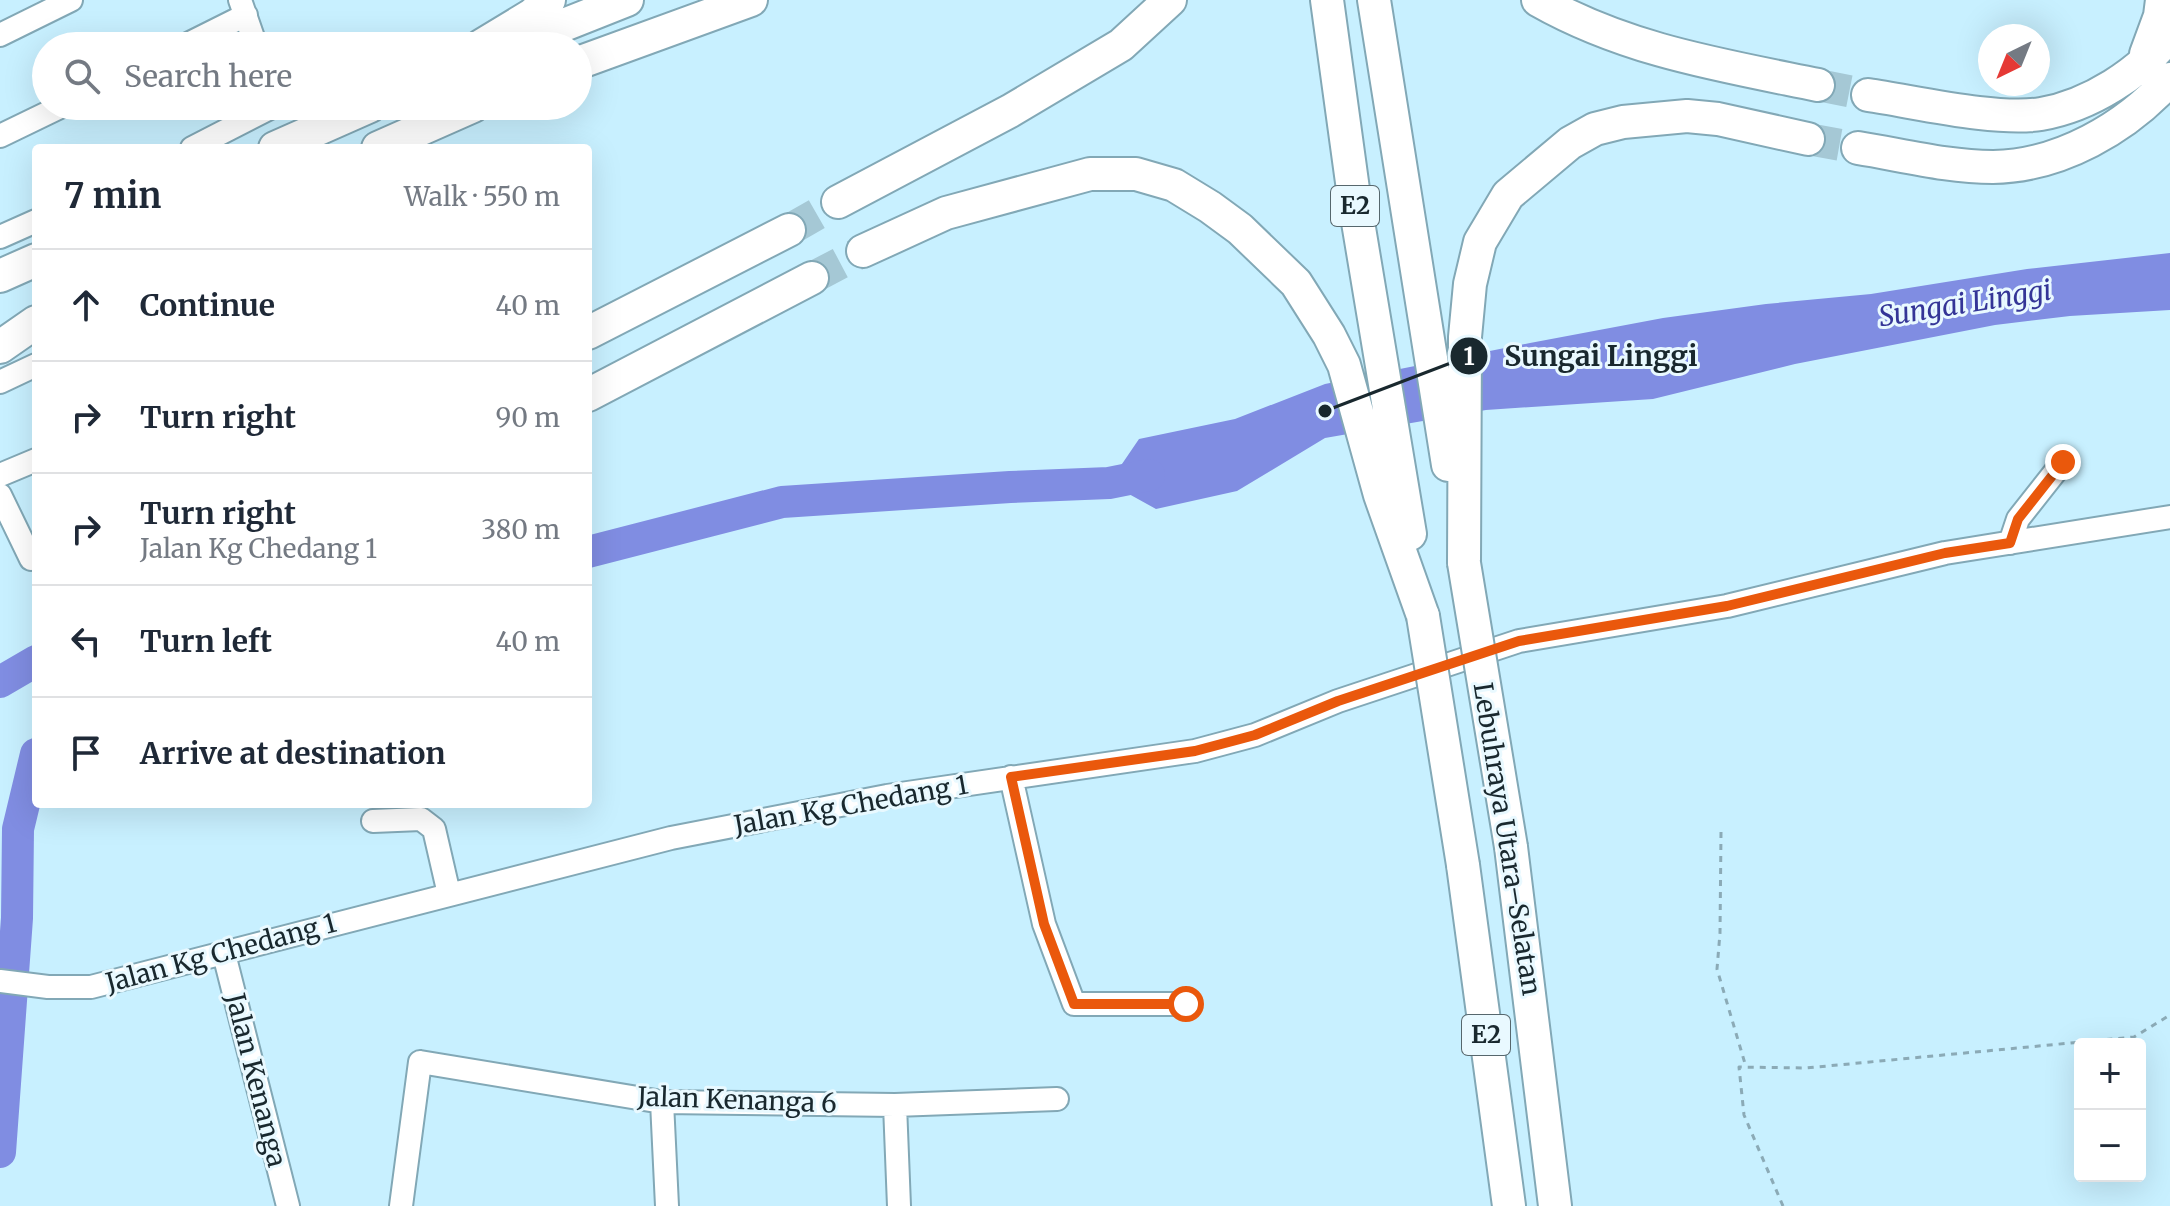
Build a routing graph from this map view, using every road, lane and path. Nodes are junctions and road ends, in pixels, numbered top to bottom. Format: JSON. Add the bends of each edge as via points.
{"nodes":[{"id":1,"x":71,"y":0,"type":"edge"},
{"id":2,"x":549,"y":0,"type":"edge"},
{"id":3,"x":751,"y":0,"type":"edge"},
{"id":4,"x":1170,"y":0,"type":"edge"},
{"id":5,"x":1327,"y":0,"type":"edge"},
{"id":6,"x":1374,"y":0,"type":"edge"},
{"id":7,"x":1538,"y":0,"type":"edge"},
{"id":8,"x":2162,"y":0,"type":"edge"},
{"id":9,"x":626,"y":6,"type":"edge"},
{"id":10,"x":243,"y":8,"type":"edge"},
{"id":11,"x":679,"y":24,"type":"junction"},
{"id":12,"x":206,"y":32,"type":"edge"},
{"id":13,"x":251,"y":32,"type":"edge"},
{"id":14,"x":504,"y":32,"type":"edge"},
{"id":15,"x":551,"y":32,"type":"edge"},
{"id":16,"x":2170,"y":33,"type":"edge"},
{"id":17,"x":0,"y":35,"type":"edge"},
{"id":18,"x":592,"y":53,"type":"edge"},
{"id":19,"x":592,"y":57,"type":"edge"},
{"id":20,"x":2156,"y":72,"type":"edge"},
{"id":21,"x":1818,"y":85,"type":"tunnel mouth"},
{"id":22,"x":1868,"y":95,"type":"tunnel mouth"},
{"id":23,"x":33,"y":120,"type":"edge"},
{"id":24,"x":247,"y":120,"type":"edge"},
{"id":25,"x":338,"y":120,"type":"edge"},
{"id":26,"x":441,"y":120,"type":"edge"},
{"id":27,"x":0,"y":136,"type":"edge"},
{"id":28,"x":1808,"y":139,"type":"tunnel mouth"},
{"id":29,"x":200,"y":144,"type":"edge"},
{"id":30,"x":284,"y":144,"type":"edge"},
{"id":31,"x":387,"y":144,"type":"edge"},
{"id":32,"x":1858,"y":148,"type":"tunnel mouth"},
{"id":33,"x":838,"y":202,"type":"tunnel mouth"},
{"id":34,"x":32,"y":223,"type":"edge"},
{"id":35,"x":789,"y":230,"type":"tunnel mouth"},
{"id":36,"x":0,"y":237,"type":"edge"},
{"id":37,"x":863,"y":251,"type":"tunnel mouth"},
{"id":38,"x":32,"y":262,"type":"edge"},
{"id":39,"x":0,"y":276,"type":"edge"},
{"id":40,"x":812,"y":278,"type":"tunnel mouth"},
{"id":41,"x":32,"y":309,"type":"edge"},
{"id":42,"x":0,"y":322,"type":"edge"},
{"id":43,"x":32,"y":325,"type":"edge"},
{"id":44,"x":592,"y":331,"type":"edge"},
{"id":45,"x":0,"y":347,"type":"edge"},
{"id":46,"x":32,"y":367,"type":"edge"},
{"id":47,"x":0,"y":382,"type":"edge"},
{"id":48,"x":592,"y":393,"type":"edge"},
{"id":49,"x":32,"y":462,"type":"edge"},
{"id":50,"x":2063,"y":462,"type":"dead end"},
{"id":51,"x":0,"y":475,"type":"edge"},
{"id":52,"x":0,"y":495,"type":"edge"},
{"id":53,"x":2170,"y":517,"type":"edge"},
{"id":54,"x":2010,"y":543,"type":"junction"},
{"id":55,"x":32,"y":556,"type":"edge"},
{"id":56,"x":1464,"y":563,"type":"junction"},
{"id":57,"x":1423,"y":616,"type":"junction"},
{"id":58,"x":1011,"y":777,"type":"junction"},
{"id":59,"x":373,"y":821,"type":"dead end"},
{"id":60,"x":1721,"y":832,"type":"dead end"},
{"id":61,"x":449,"y":894,"type":"junction"},
{"id":62,"x":224,"y":954,"type":"junction"},
{"id":63,"x":0,"y":981,"type":"edge"},
{"id":64,"x":1186,"y":1004,"type":"dead end"},
{"id":65,"x":2170,"y":1015,"type":"edge"},
{"id":66,"x":1746,"y":1067,"type":"junction"},
{"id":67,"x":1057,"y":1099,"type":"dead end"},
{"id":68,"x":662,"y":1102,"type":"junction"},
{"id":69,"x":895,"y":1105,"type":"junction"},
{"id":70,"x":288,"y":1206,"type":"edge"},
{"id":71,"x":401,"y":1206,"type":"edge"},
{"id":72,"x":667,"y":1206,"type":"edge"},
{"id":73,"x":899,"y":1206,"type":"edge"},
{"id":74,"x":1509,"y":1206,"type":"edge"},
{"id":75,"x":1555,"y":1206,"type":"edge"},
{"id":76,"x":1783,"y":1206,"type":"edge"}],
"edges":[{"from":1,"to":17,"type":"street"},
{"from":2,"to":14,"type":"highway"},
{"from":3,"to":11,"type":"highway"},
{"from":4,"to":33,"type":"highway","via":[[1121,45],[998,118]]},
{"from":5,"to":57,"type":"highway","name":"Lebuhraya Utara–Selatan","number":"E2"},
{"from":6,"to":56,"type":"highway","name":"Lebuhraya Utara–Selatan","number":"E2"},
{"from":7,"to":21,"type":"highway","via":[[1634,44]]},
{"from":8,"to":20,"type":"highway"},
{"from":9,"to":11,"type":"highway"},
{"from":9,"to":15,"type":"highway"},
{"from":9,"to":18,"type":"highway"},
{"from":10,"to":12,"type":"street"},
{"from":10,"to":13,"type":"street"},
{"from":11,"to":19,"type":"highway"},
{"from":16,"to":20,"type":"highway"},
{"from":20,"to":22,"type":"highway","via":[[2042,114],[2003,115]]},
{"from":20,"to":32,"type":"highway","via":[[2150,101],[2125,120],[2072,149],[2036,161],[1958,165]]},
{"from":23,"to":27,"type":"street"},
{"from":24,"to":29,"type":"street"},
{"from":25,"to":30,"type":"highway"},
{"from":26,"to":31,"type":"highway"},
{"from":28,"to":56,"type":"highway","via":[[1687,116],[1623,122],[1570,143],[1508,195],[1480,242],[1470,284]]},
{"from":34,"to":36,"type":"street"},
{"from":35,"to":44,"type":"highway"},
{"from":37,"to":57,"type":"highway","via":[[946,213],[1090,174],[1136,174],[1174,185],[1210,207],[1273,258],[1315,309],[1344,365],[1380,495]]},
{"from":38,"to":39,"type":"highway"},
{"from":40,"to":48,"type":"highway"},
{"from":41,"to":42,"type":"highway"},
{"from":43,"to":45,"type":"highway"},
{"from":46,"to":47,"type":"street"},
{"from":49,"to":51,"type":"street"},
{"from":50,"to":54,"type":"street","via":[[2018,519]]},
{"from":52,"to":55,"type":"street"},
{"from":53,"to":54,"type":"street","name":"Jalan Kg Chedang 1"},
{"from":54,"to":58,"type":"street","name":"Jalan Kg Chedang 1","via":[[1945,553],[1727,606],[1519,641],[1338,701],[1255,735],[1195,751]]},
{"from":56,"to":75,"type":"highway","name":"Lebuhraya Utara–Selatan","number":"E2","bridge":true,"via":[[1511,847]]},
{"from":57,"to":74,"type":"highway","name":"Lebuhraya Utara–Selatan","number":"E2","bridge":true},
{"from":58,"to":61,"type":"street","name":"Jalan Kg Chedang 1","via":[[671,838]]},
{"from":58,"to":64,"type":"street","via":[[1044,924],[1074,1004]]},
{"from":59,"to":61,"type":"street","via":[[421,819],[434,829]]},
{"from":60,"to":66,"type":"path","via":[[1717,969]]},
{"from":61,"to":62,"type":"street","name":"Jalan Kg Chedang 1"},
{"from":62,"to":63,"type":"street","name":"Jalan Kg Chedang 1","via":[[91,987]]},
{"from":62,"to":70,"type":"street","name":"Jalan Kenanga"},
{"from":65,"to":66,"type":"path","via":[[2134,1037],[1806,1068]]},
{"from":66,"to":76,"type":"path","via":[[1739,1067],[1744,1115]]},
{"from":67,"to":69,"type":"street","name":"Jalan Kenanga 6"},
{"from":68,"to":69,"type":"street","name":"Jalan Kenanga 6"},
{"from":68,"to":71,"type":"street","name":"Jalan Kenanga 6","via":[[420,1062]]},
{"from":68,"to":72,"type":"street"},
{"from":69,"to":73,"type":"street"}]}
